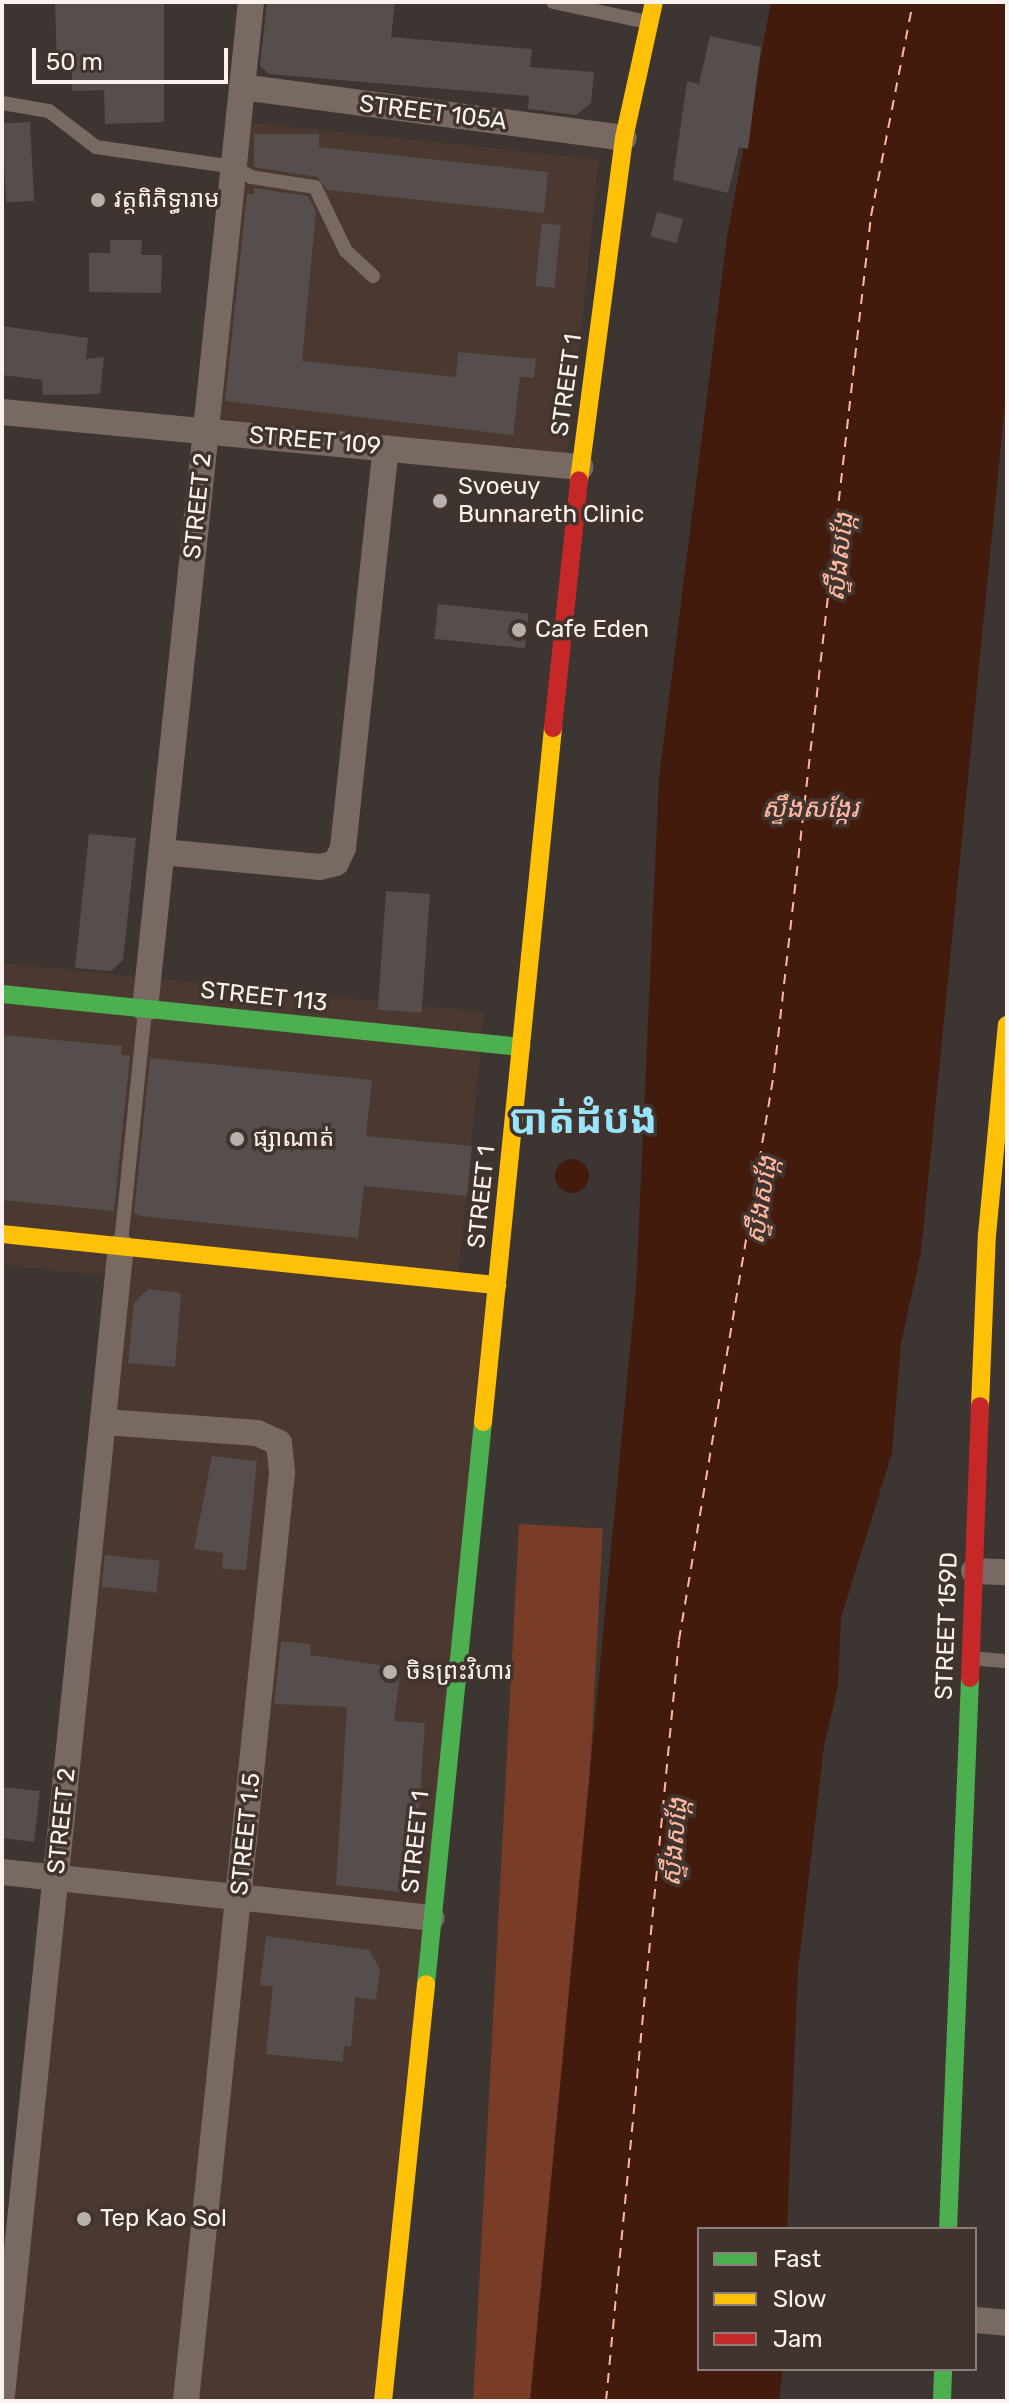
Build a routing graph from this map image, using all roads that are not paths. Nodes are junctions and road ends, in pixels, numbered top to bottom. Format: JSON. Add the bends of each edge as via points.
{"nodes":[{"id":1,"x":251,"y":2,"type":"edge"},
{"id":2,"x":553,"y":2,"type":"edge"},
{"id":3,"x":654,"y":2,"type":"edge"},
{"id":4,"x":649,"y":23,"type":"junction"},
{"id":5,"x":242,"y":87,"type":"junction"},
{"id":6,"x":2,"y":103,"type":"edge"},
{"id":7,"x":624,"y":138,"type":"junction"},
{"id":8,"x":234,"y":167,"type":"junction"},
{"id":9,"x":373,"y":276,"type":"dead end"},
{"id":10,"x":2,"y":412,"type":"edge"},
{"id":11,"x":206,"y":431,"type":"junction"},
{"id":12,"x":386,"y":448,"type":"junction"},
{"id":13,"x":580,"y":467,"type":"junction"},
{"id":14,"x":162,"y":852,"type":"junction"},
{"id":15,"x":2,"y":994,"type":"edge"},
{"id":16,"x":145,"y":1009,"type":"junction"},
{"id":17,"x":1007,"y":1025,"type":"edge"},
{"id":18,"x":521,"y":1047,"type":"junction"},
{"id":19,"x":2,"y":1234,"type":"edge"},
{"id":20,"x":997,"y":1236,"type":"edge"},
{"id":21,"x":121,"y":1246,"type":"junction"},
{"id":22,"x":497,"y":1285,"type":"junction"},
{"id":23,"x":104,"y":1422,"type":"junction"},
{"id":24,"x":974,"y":1571,"type":"junction"},
{"id":25,"x":1007,"y":1572,"type":"edge"},
{"id":26,"x":970,"y":1658,"type":"junction"},
{"id":27,"x":1007,"y":1661,"type":"edge"},
{"id":28,"x":2,"y":1872,"type":"edge"},
{"id":29,"x":56,"y":1878,"type":"junction"},
{"id":30,"x":240,"y":1897,"type":"junction"},
{"id":31,"x":432,"y":1918,"type":"junction"},
{"id":32,"x":948,"y":2227,"type":"edge"},
{"id":33,"x":977,"y":2320,"type":"edge"},
{"id":34,"x":1007,"y":2323,"type":"edge"},
{"id":35,"x":943,"y":2371,"type":"edge"},
{"id":36,"x":2,"y":2395,"type":"edge"},
{"id":37,"x":186,"y":2401,"type":"edge"},
{"id":38,"x":383,"y":2401,"type":"edge"},
{"id":39,"x":942,"y":2401,"type":"edge"}],
"edges":[{"from":1,"to":5,"type":"street","name":"STREET 2"},
{"from":2,"to":4,"type":"lane"},
{"from":3,"to":4,"type":"street","name":"STREET 1"},
{"from":4,"to":7,"type":"street","name":"STREET 1"},
{"from":5,"to":7,"type":"street","name":"STREET 105A"},
{"from":5,"to":8,"type":"street","name":"STREET 2"},
{"from":6,"to":8,"type":"lane","via":[[26,102],[49,111],[96,147]]},
{"from":7,"to":13,"type":"street","name":"STREET 1"},
{"from":8,"to":9,"type":"lane","via":[[251,177],[315,187],[346,251]]},
{"from":8,"to":11,"type":"street","name":"STREET 2"},
{"from":10,"to":11,"type":"street","name":"STREET 109"},
{"from":11,"to":12,"type":"street","name":"STREET 109"},
{"from":11,"to":14,"type":"street","name":"STREET 2"},
{"from":12,"to":13,"type":"street","name":"STREET 109"},
{"from":12,"to":14,"type":"street","via":[[343,848],[336,863],[320,867]]},
{"from":13,"to":18,"type":"street","name":"STREET 1"},
{"from":14,"to":16,"type":"street","name":"STREET 2"},
{"from":15,"to":16,"type":"street","name":"STREET 113"},
{"from":16,"to":18,"type":"street","name":"STREET 113"},
{"from":16,"to":21,"type":"lane"},
{"from":17,"to":20,"type":"street","name":"STREET 159D"},
{"from":18,"to":22,"type":"street","name":"STREET 1"},
{"from":19,"to":21,"type":"street"},
{"from":20,"to":24,"type":"street","name":"STREET 159D"},
{"from":21,"to":22,"type":"street"},
{"from":21,"to":23,"type":"street","name":"STREET 2"},
{"from":22,"to":31,"type":"street","name":"STREET 1"},
{"from":23,"to":29,"type":"street","name":"STREET 2"},
{"from":23,"to":30,"type":"street","name":"STREET 1.5","via":[[257,1433],[279,1443],[282,1473]]},
{"from":24,"to":25,"type":"street"},
{"from":24,"to":26,"type":"street","name":"STREET 159D"},
{"from":26,"to":27,"type":"lane"},
{"from":26,"to":32,"type":"street","name":"STREET 159D"},
{"from":28,"to":29,"type":"street"},
{"from":29,"to":30,"type":"street"},
{"from":29,"to":36,"type":"street","name":"STREET 2"},
{"from":30,"to":31,"type":"street"},
{"from":30,"to":37,"type":"street","name":"STREET 1.5"},
{"from":31,"to":38,"type":"street","name":"STREET 1"},
{"from":33,"to":34,"type":"street"},
{"from":35,"to":39,"type":"street"}]}
